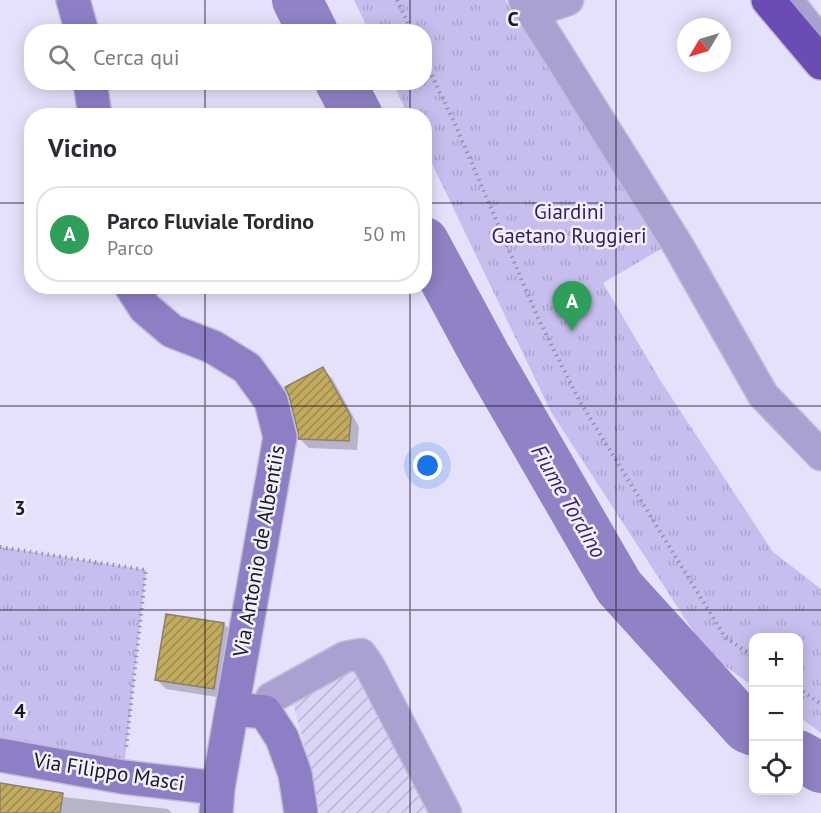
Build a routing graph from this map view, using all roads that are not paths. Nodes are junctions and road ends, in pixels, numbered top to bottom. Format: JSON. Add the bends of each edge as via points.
{"nodes":[{"id":1,"x":73,"y":0,"type":"edge"},
{"id":2,"x":568,"y":0,"type":"edge"},
{"id":3,"x":768,"y":0,"type":"edge"},
{"id":4,"x":797,"y":0,"type":"edge"},
{"id":5,"x":529,"y":6,"type":"edge"},
{"id":6,"x":80,"y":24,"type":"edge"},
{"id":7,"x":821,"y":31,"type":"edge"},
{"id":8,"x":821,"y":63,"type":"edge"},
{"id":9,"x":91,"y":90,"type":"edge"},
{"id":10,"x":94,"y":108,"type":"edge"},
{"id":11,"x":136,"y":294,"type":"edge"},
{"id":12,"x":821,"y":455,"type":"edge"},
{"id":13,"x":232,"y":709,"type":"junction"},
{"id":14,"x":265,"y":712,"type":"junction"},
{"id":15,"x":0,"y":755,"type":"edge"},
{"id":16,"x":217,"y":801,"type":"edge"},
{"id":17,"x":302,"y":813,"type":"edge"},
{"id":18,"x":446,"y":813,"type":"edge"}],
"edges":[{"from":1,"to":6,"type":"main road"},
{"from":2,"to":5,"type":"street"},
{"from":3,"to":8,"type":"highway"},
{"from":4,"to":7,"type":"lane"},
{"from":5,"to":12,"type":"street","via":[[679,247],[763,395]]},
{"from":9,"to":10,"type":"main road"},
{"from":11,"to":13,"type":"main road","name":"Via Antonio de Albentiis","via":[[145,308],[172,331],[213,347],[247,368],[270,401],[280,437]]},
{"from":13,"to":14,"type":"main road"},
{"from":13,"to":16,"type":"main road","name":"Via Antonio de Albentiis"},
{"from":14,"to":17,"type":"main road","via":[[282,738],[295,774]]},
{"from":14,"to":18,"type":"street","via":[[271,698],[345,657],[361,654]]},
{"from":15,"to":16,"type":"main road","name":"Via Filippo Masci","via":[[123,777]]}]}
